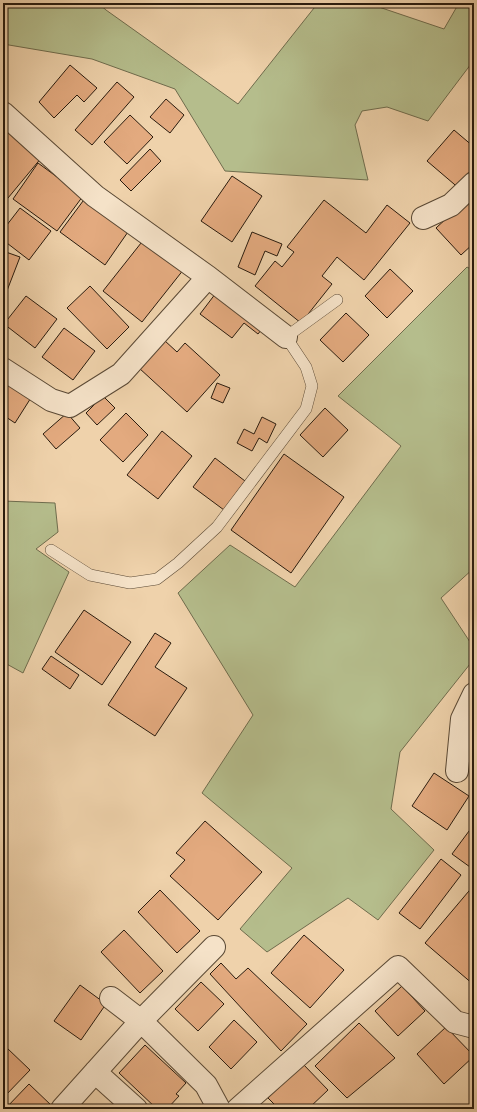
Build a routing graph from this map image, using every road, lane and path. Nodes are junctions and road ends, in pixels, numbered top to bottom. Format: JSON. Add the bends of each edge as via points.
{"nodes":[{"id":1,"x":3,"y":113,"type":"edge"},
{"id":2,"x":474,"y":183,"type":"edge"},
{"id":3,"x":423,"y":218,"type":"dead end"},
{"id":4,"x":208,"y":277,"type":"junction"},
{"id":5,"x":337,"y":300,"type":"dead end"},
{"id":6,"x":286,"y":337,"type":"junction"},
{"id":7,"x":3,"y":368,"type":"edge"},
{"id":8,"x":51,"y":550,"type":"dead end"},
{"id":9,"x":474,"y":694,"type":"edge"},
{"id":10,"x":457,"y":771,"type":"dead end"},
{"id":11,"x":214,"y":947,"type":"dead end"},
{"id":12,"x":111,"y":998,"type":"dead end"},
{"id":13,"x":141,"y":1021,"type":"junction"},
{"id":14,"x":474,"y":1027,"type":"edge"},
{"id":15,"x":95,"y":1072,"type":"junction"},
{"id":16,"x":62,"y":1109,"type":"edge"},
{"id":17,"x":136,"y":1109,"type":"edge"},
{"id":18,"x":218,"y":1109,"type":"edge"},
{"id":19,"x":238,"y":1109,"type":"edge"}],
"edges":[{"from":1,"to":4,"type":"street","via":[[95,196]]},
{"from":2,"to":3,"type":"street","via":[[451,205]]},
{"from":4,"to":6,"type":"street"},
{"from":4,"to":7,"type":"street","via":[[121,374],[70,406],[51,400]]},
{"from":5,"to":6,"type":"lane"},
{"from":6,"to":8,"type":"lane","via":[[306,367],[312,386],[306,409],[217,527],[178,563],[157,579],[130,583],[90,575]]},
{"from":9,"to":10,"type":"street","via":[[462,719]]},
{"from":11,"to":13,"type":"street"},
{"from":12,"to":13,"type":"street"},
{"from":13,"to":15,"type":"street"},
{"from":13,"to":18,"type":"street","via":[[206,1085]]},
{"from":14,"to":19,"type":"street","via":[[455,1022],[398,967]]},
{"from":15,"to":16,"type":"street"},
{"from":15,"to":17,"type":"street"}]}
